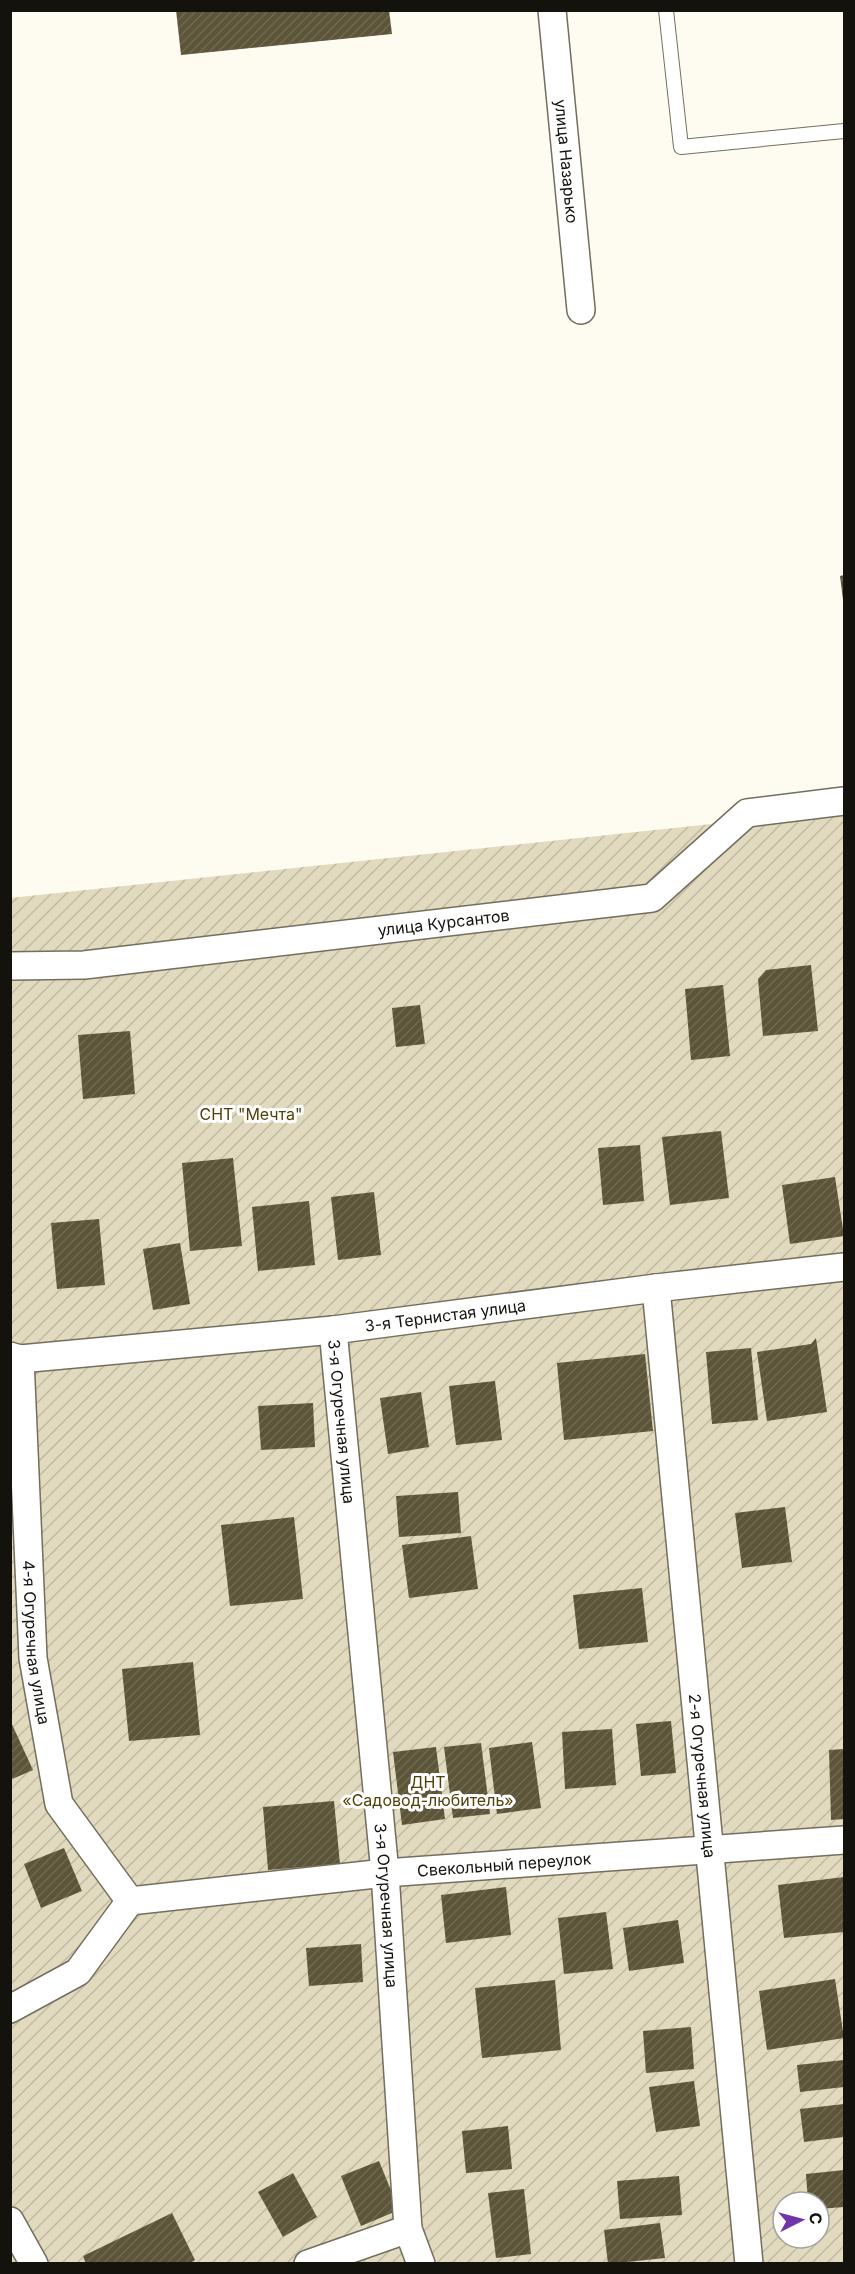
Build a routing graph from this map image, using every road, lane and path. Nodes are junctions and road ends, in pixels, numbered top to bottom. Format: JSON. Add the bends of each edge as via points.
{"nodes":[{"id":1,"x":552,"y":10,"type":"edge"},
{"id":2,"x":666,"y":10,"type":"edge"},
{"id":3,"x":844,"y":131,"type":"edge"},
{"id":4,"x":581,"y":310,"type":"dead end"},
{"id":5,"x":844,"y":801,"type":"edge"},
{"id":6,"x":10,"y":966,"type":"edge"},
{"id":7,"x":844,"y":1267,"type":"edge"},
{"id":8,"x":656,"y":1288,"type":"junction"},
{"id":9,"x":333,"y":1330,"type":"junction"},
{"id":10,"x":15,"y":1358,"type":"edge"},
{"id":11,"x":22,"y":1663,"type":"edge"},
{"id":12,"x":844,"y":1840,"type":"edge"},
{"id":13,"x":709,"y":1850,"type":"junction"},
{"id":14,"x":385,"y":1873,"type":"junction"},
{"id":15,"x":130,"y":1901,"type":"junction"},
{"id":16,"x":10,"y":2008,"type":"edge"},
{"id":17,"x":10,"y":2221,"type":"edge"},
{"id":18,"x":408,"y":2229,"type":"junction"},
{"id":19,"x":34,"y":2264,"type":"edge"},
{"id":20,"x":308,"y":2264,"type":"edge"},
{"id":21,"x":421,"y":2264,"type":"edge"},
{"id":22,"x":749,"y":2264,"type":"edge"}],
"edges":[{"from":1,"to":4,"type":"street","name":"улица Назарько"},
{"from":2,"to":3,"type":"lane","via":[[681,147]]},
{"from":5,"to":6,"type":"street","name":"улица Курсантов","via":[[747,813],[652,898],[84,965]]},
{"from":7,"to":8,"type":"street","name":"3-я Тернистая улица"},
{"from":8,"to":9,"type":"street","name":"3-я Тернистая улица"},
{"from":8,"to":13,"type":"street","name":"2-я Огуречная улица"},
{"from":9,"to":10,"type":"street","name":"3-я Тернистая улица"},
{"from":9,"to":14,"type":"street","name":"3-я Огуречная улица"},
{"from":10,"to":11,"type":"street","name":"4-я Огуречная улица"},
{"from":11,"to":15,"type":"street","name":"4-я Огуречная улица","via":[[59,1804]]},
{"from":12,"to":13,"type":"street","name":"Свекольный переулок"},
{"from":13,"to":14,"type":"street","name":"Свекольный переулок"},
{"from":13,"to":22,"type":"street","name":"2-я Огуречная улица"},
{"from":14,"to":15,"type":"street","name":"Свекольный переулок"},
{"from":14,"to":18,"type":"street","name":"3-я Огуречная улица"},
{"from":15,"to":16,"type":"street","via":[[78,1972]]},
{"from":17,"to":19,"type":"street"},
{"from":18,"to":20,"type":"street"},
{"from":18,"to":21,"type":"street","name":"3-я Огуречная улица"}]}
